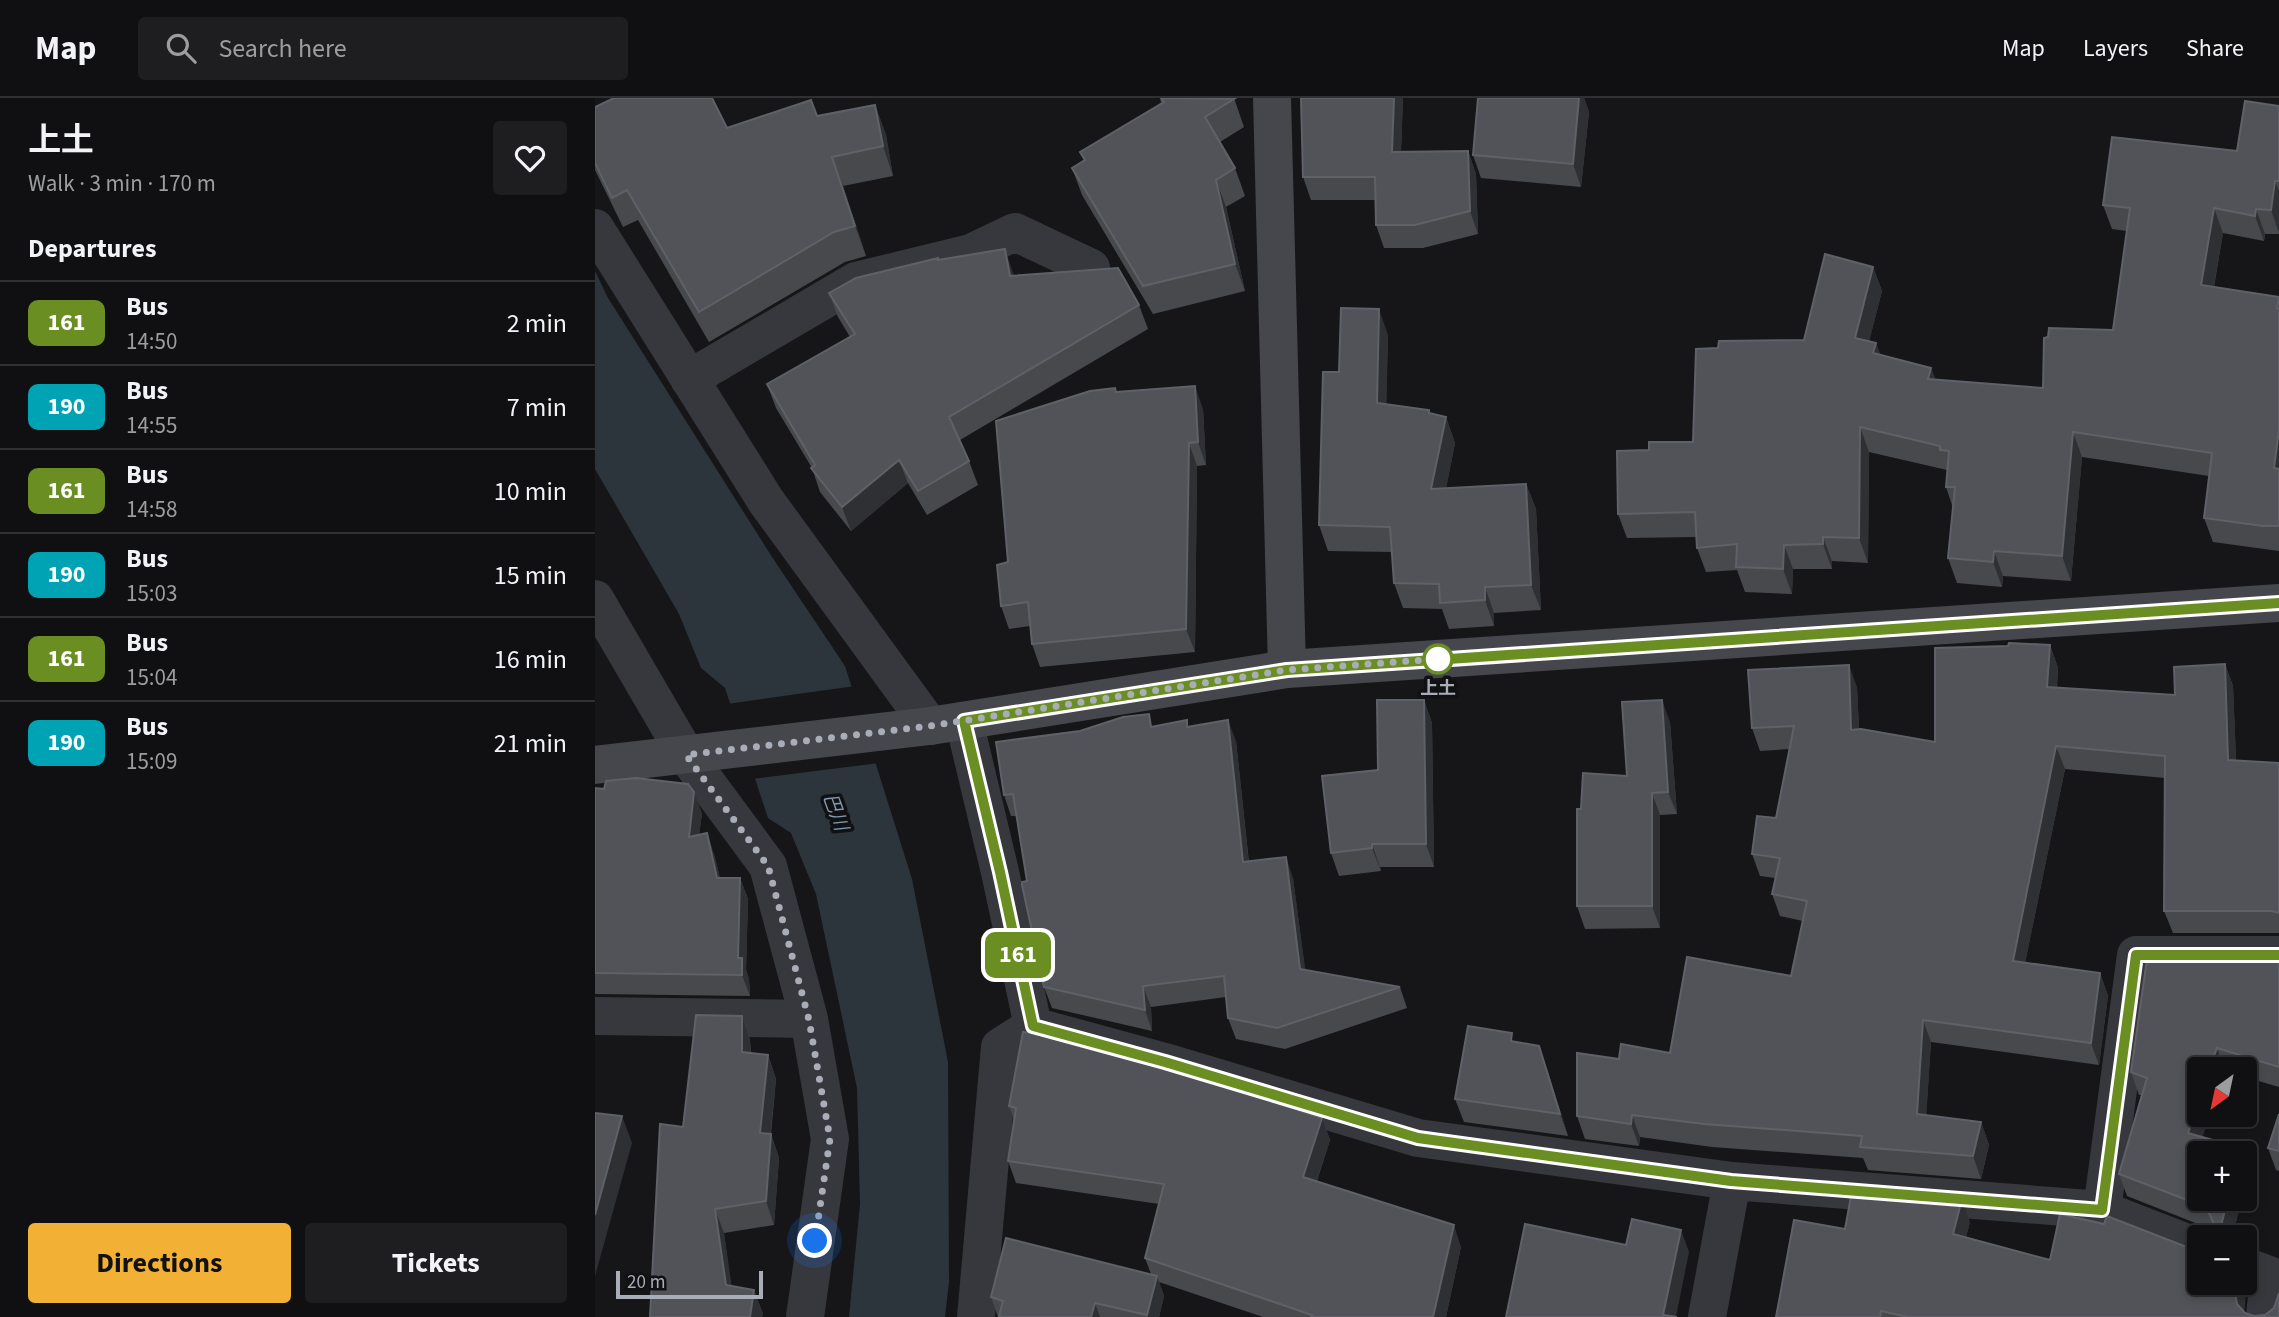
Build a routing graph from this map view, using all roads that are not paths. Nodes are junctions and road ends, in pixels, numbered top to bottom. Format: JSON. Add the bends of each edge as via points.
{"nodes":[{"id":1,"x":1272,"y":98,"type":"edge"},
{"id":2,"x":595,"y":228,"type":"edge"},
{"id":3,"x":1091,"y":268,"type":"edge"},
{"id":4,"x":689,"y":379,"type":"junction"},
{"id":5,"x":595,"y":599,"type":"edge"},
{"id":6,"x":2279,"y":603,"type":"edge"},
{"id":7,"x":1287,"y":670,"type":"junction"},
{"id":8,"x":931,"y":726,"type":"junction"},
{"id":9,"x":699,"y":754,"type":"junction"},
{"id":10,"x":595,"y":765,"type":"edge"},
{"id":11,"x":2279,"y":955,"type":"edge"},
{"id":12,"x":595,"y":1016,"type":"edge"},
{"id":13,"x":809,"y":1020,"type":"junction"},
{"id":14,"x":1033,"y":1026,"type":"junction"},
{"id":15,"x":1731,"y":1181,"type":"junction"},
{"id":16,"x":2102,"y":1210,"type":"junction"},
{"id":17,"x":2187,"y":1243,"type":"edge"},
{"id":18,"x":2257,"y":1270,"type":"edge"},
{"id":19,"x":805,"y":1317,"type":"edge"},
{"id":20,"x":976,"y":1317,"type":"edge"},
{"id":21,"x":1707,"y":1317,"type":"edge"},
{"id":22,"x":2265,"y":1317,"type":"edge"}],
"edges":[{"from":1,"to":7,"type":"street"},
{"from":2,"to":4,"type":"street"},
{"from":3,"to":4,"type":"street","via":[[1015,232],[971,253],[856,281]]},
{"from":4,"to":8,"type":"street","via":[[766,501]]},
{"from":5,"to":9,"type":"street"},
{"from":6,"to":7,"type":"street"},
{"from":7,"to":8,"type":"street"},
{"from":8,"to":9,"type":"street"},
{"from":8,"to":14,"type":"street","via":[[1000,872]]},
{"from":9,"to":10,"type":"street"},
{"from":9,"to":13,"type":"street","via":[[768,866]]},
{"from":11,"to":16,"type":"street","via":[[2136,955]]},
{"from":12,"to":13,"type":"street"},
{"from":13,"to":19,"type":"street","via":[[830,1139]]},
{"from":14,"to":15,"type":"street","via":[[1418,1138]]},
{"from":14,"to":20,"type":"street","via":[[1000,1047]]},
{"from":15,"to":16,"type":"street"},
{"from":15,"to":21,"type":"street"},
{"from":16,"to":17,"type":"street"},
{"from":18,"to":22,"type":"street","via":[[2269,1275]]}]}
